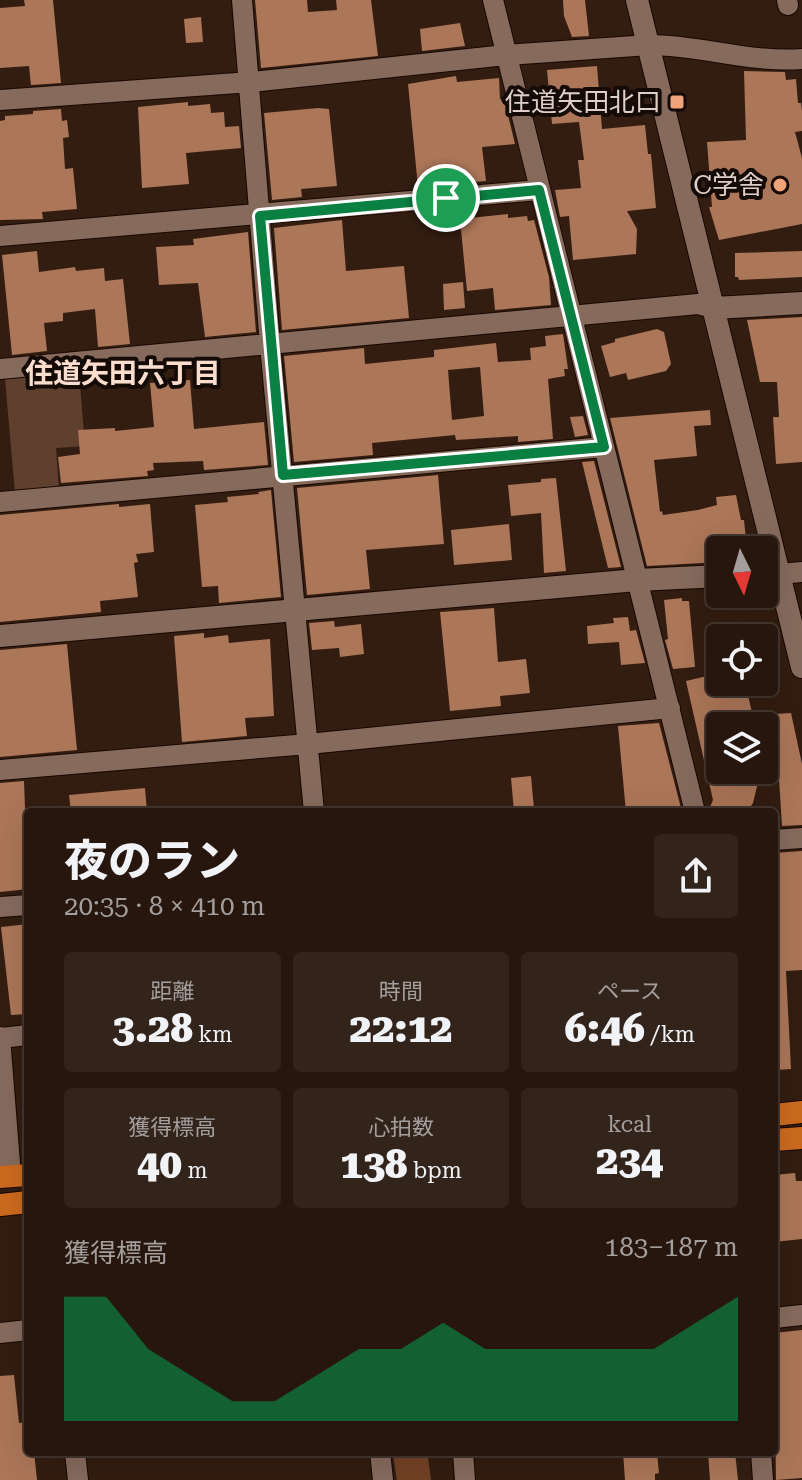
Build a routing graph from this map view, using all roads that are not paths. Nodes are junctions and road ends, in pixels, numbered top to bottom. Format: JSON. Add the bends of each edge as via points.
{"nodes":[{"id":1,"x":242,"y":0,"type":"edge"},
{"id":2,"x":493,"y":0,"type":"edge"},
{"id":3,"x":637,"y":0,"type":"edge"},
{"id":4,"x":649,"y":45,"type":"junction"},
{"id":5,"x":506,"y":55,"type":"junction"},
{"id":6,"x":800,"y":66,"type":"edge"},
{"id":7,"x":251,"y":82,"type":"junction"},
{"id":8,"x":0,"y":100,"type":"edge"},
{"id":9,"x":539,"y":190,"type":"junction"},
{"id":10,"x":260,"y":216,"type":"junction"},
{"id":11,"x":0,"y":236,"type":"edge"},
{"id":12,"x":802,"y":303,"type":"edge"},
{"id":13,"x":714,"y":308,"type":"junction"},
{"id":14,"x":571,"y":315,"type":"junction"},
{"id":15,"x":270,"y":345,"type":"junction"},
{"id":16,"x":0,"y":369,"type":"edge"},
{"id":17,"x":604,"y":447,"type":"junction"},
{"id":18,"x":283,"y":475,"type":"junction"},
{"id":19,"x":0,"y":502,"type":"edge"},
{"id":20,"x":763,"y":536,"type":"edge"},
{"id":21,"x":802,"y":572,"type":"edge"},
{"id":22,"x":778,"y":574,"type":"edge"},
{"id":23,"x":706,"y":577,"type":"edge"},
{"id":24,"x":637,"y":580,"type":"junction"},
{"id":25,"x":778,"y":595,"type":"edge"},
{"id":26,"x":295,"y":610,"type":"junction"},
{"id":27,"x":0,"y":636,"type":"edge"},
{"id":28,"x":802,"y":667,"type":"edge"},
{"id":29,"x":670,"y":708,"type":"junction"},
{"id":30,"x":308,"y":744,"type":"junction"},
{"id":31,"x":0,"y":770,"type":"edge"},
{"id":32,"x":314,"y":808,"type":"edge"},
{"id":33,"x":694,"y":808,"type":"edge"},
{"id":34,"x":802,"y":838,"type":"edge"},
{"id":35,"x":778,"y":840,"type":"edge"},
{"id":36,"x":24,"y":905,"type":"edge"},
{"id":37,"x":0,"y":907,"type":"edge"},
{"id":38,"x":24,"y":1035,"type":"edge"},
{"id":39,"x":0,"y":1038,"type":"edge"},
{"id":40,"x":802,"y":1112,"type":"edge"},
{"id":41,"x":778,"y":1115,"type":"edge"},
{"id":42,"x":802,"y":1138,"type":"edge"},
{"id":43,"x":778,"y":1140,"type":"edge"},
{"id":44,"x":13,"y":1176,"type":"edge"},
{"id":45,"x":24,"y":1202,"type":"edge"},
{"id":46,"x":0,"y":1205,"type":"edge"},
{"id":47,"x":802,"y":1315,"type":"edge"},
{"id":48,"x":778,"y":1318,"type":"edge"},
{"id":49,"x":24,"y":1330,"type":"edge"},
{"id":50,"x":0,"y":1333,"type":"edge"},
{"id":51,"x":75,"y":1456,"type":"edge"},
{"id":52,"x":380,"y":1456,"type":"edge"},
{"id":53,"x":463,"y":1456,"type":"edge"},
{"id":54,"x":761,"y":1456,"type":"edge"},
{"id":55,"x":78,"y":1480,"type":"edge"},
{"id":56,"x":383,"y":1480,"type":"edge"},
{"id":57,"x":465,"y":1480,"type":"edge"},
{"id":58,"x":763,"y":1480,"type":"edge"}],
"edges":[{"from":1,"to":7,"type":"street"},
{"from":2,"to":5,"type":"street"},
{"from":3,"to":4,"type":"street"},
{"from":4,"to":5,"type":"street"},
{"from":4,"to":6,"type":"street"},
{"from":4,"to":13,"type":"street"},
{"from":5,"to":7,"type":"street"},
{"from":5,"to":9,"type":"street"},
{"from":7,"to":8,"type":"street"},
{"from":7,"to":10,"type":"street"},
{"from":9,"to":10,"type":"street"},
{"from":9,"to":14,"type":"street"},
{"from":10,"to":11,"type":"street"},
{"from":10,"to":15,"type":"street"},
{"from":12,"to":13,"type":"street"},
{"from":13,"to":14,"type":"street","via":[[698,304]]},
{"from":13,"to":20,"type":"street"},
{"from":14,"to":15,"type":"street"},
{"from":14,"to":17,"type":"street"},
{"from":15,"to":16,"type":"street"},
{"from":15,"to":18,"type":"street"},
{"from":17,"to":18,"type":"street"},
{"from":17,"to":24,"type":"street"},
{"from":18,"to":19,"type":"street"},
{"from":18,"to":26,"type":"street"},
{"from":21,"to":22,"type":"street"},
{"from":23,"to":24,"type":"street"},
{"from":24,"to":26,"type":"street"},
{"from":24,"to":29,"type":"street"},
{"from":25,"to":28,"type":"street"},
{"from":26,"to":27,"type":"street"},
{"from":26,"to":30,"type":"street"},
{"from":29,"to":30,"type":"street"},
{"from":29,"to":33,"type":"street"},
{"from":30,"to":31,"type":"street"},
{"from":30,"to":32,"type":"street"},
{"from":34,"to":35,"type":"street"},
{"from":36,"to":37,"type":"street"},
{"from":38,"to":39,"type":"street"},
{"from":39,"to":44,"type":"street"},
{"from":40,"to":41,"type":"highway"},
{"from":42,"to":43,"type":"highway"},
{"from":45,"to":46,"type":"highway"},
{"from":47,"to":48,"type":"street"},
{"from":49,"to":50,"type":"street"},
{"from":51,"to":55,"type":"street"},
{"from":52,"to":56,"type":"street"},
{"from":53,"to":57,"type":"street"},
{"from":54,"to":58,"type":"street"}]}
